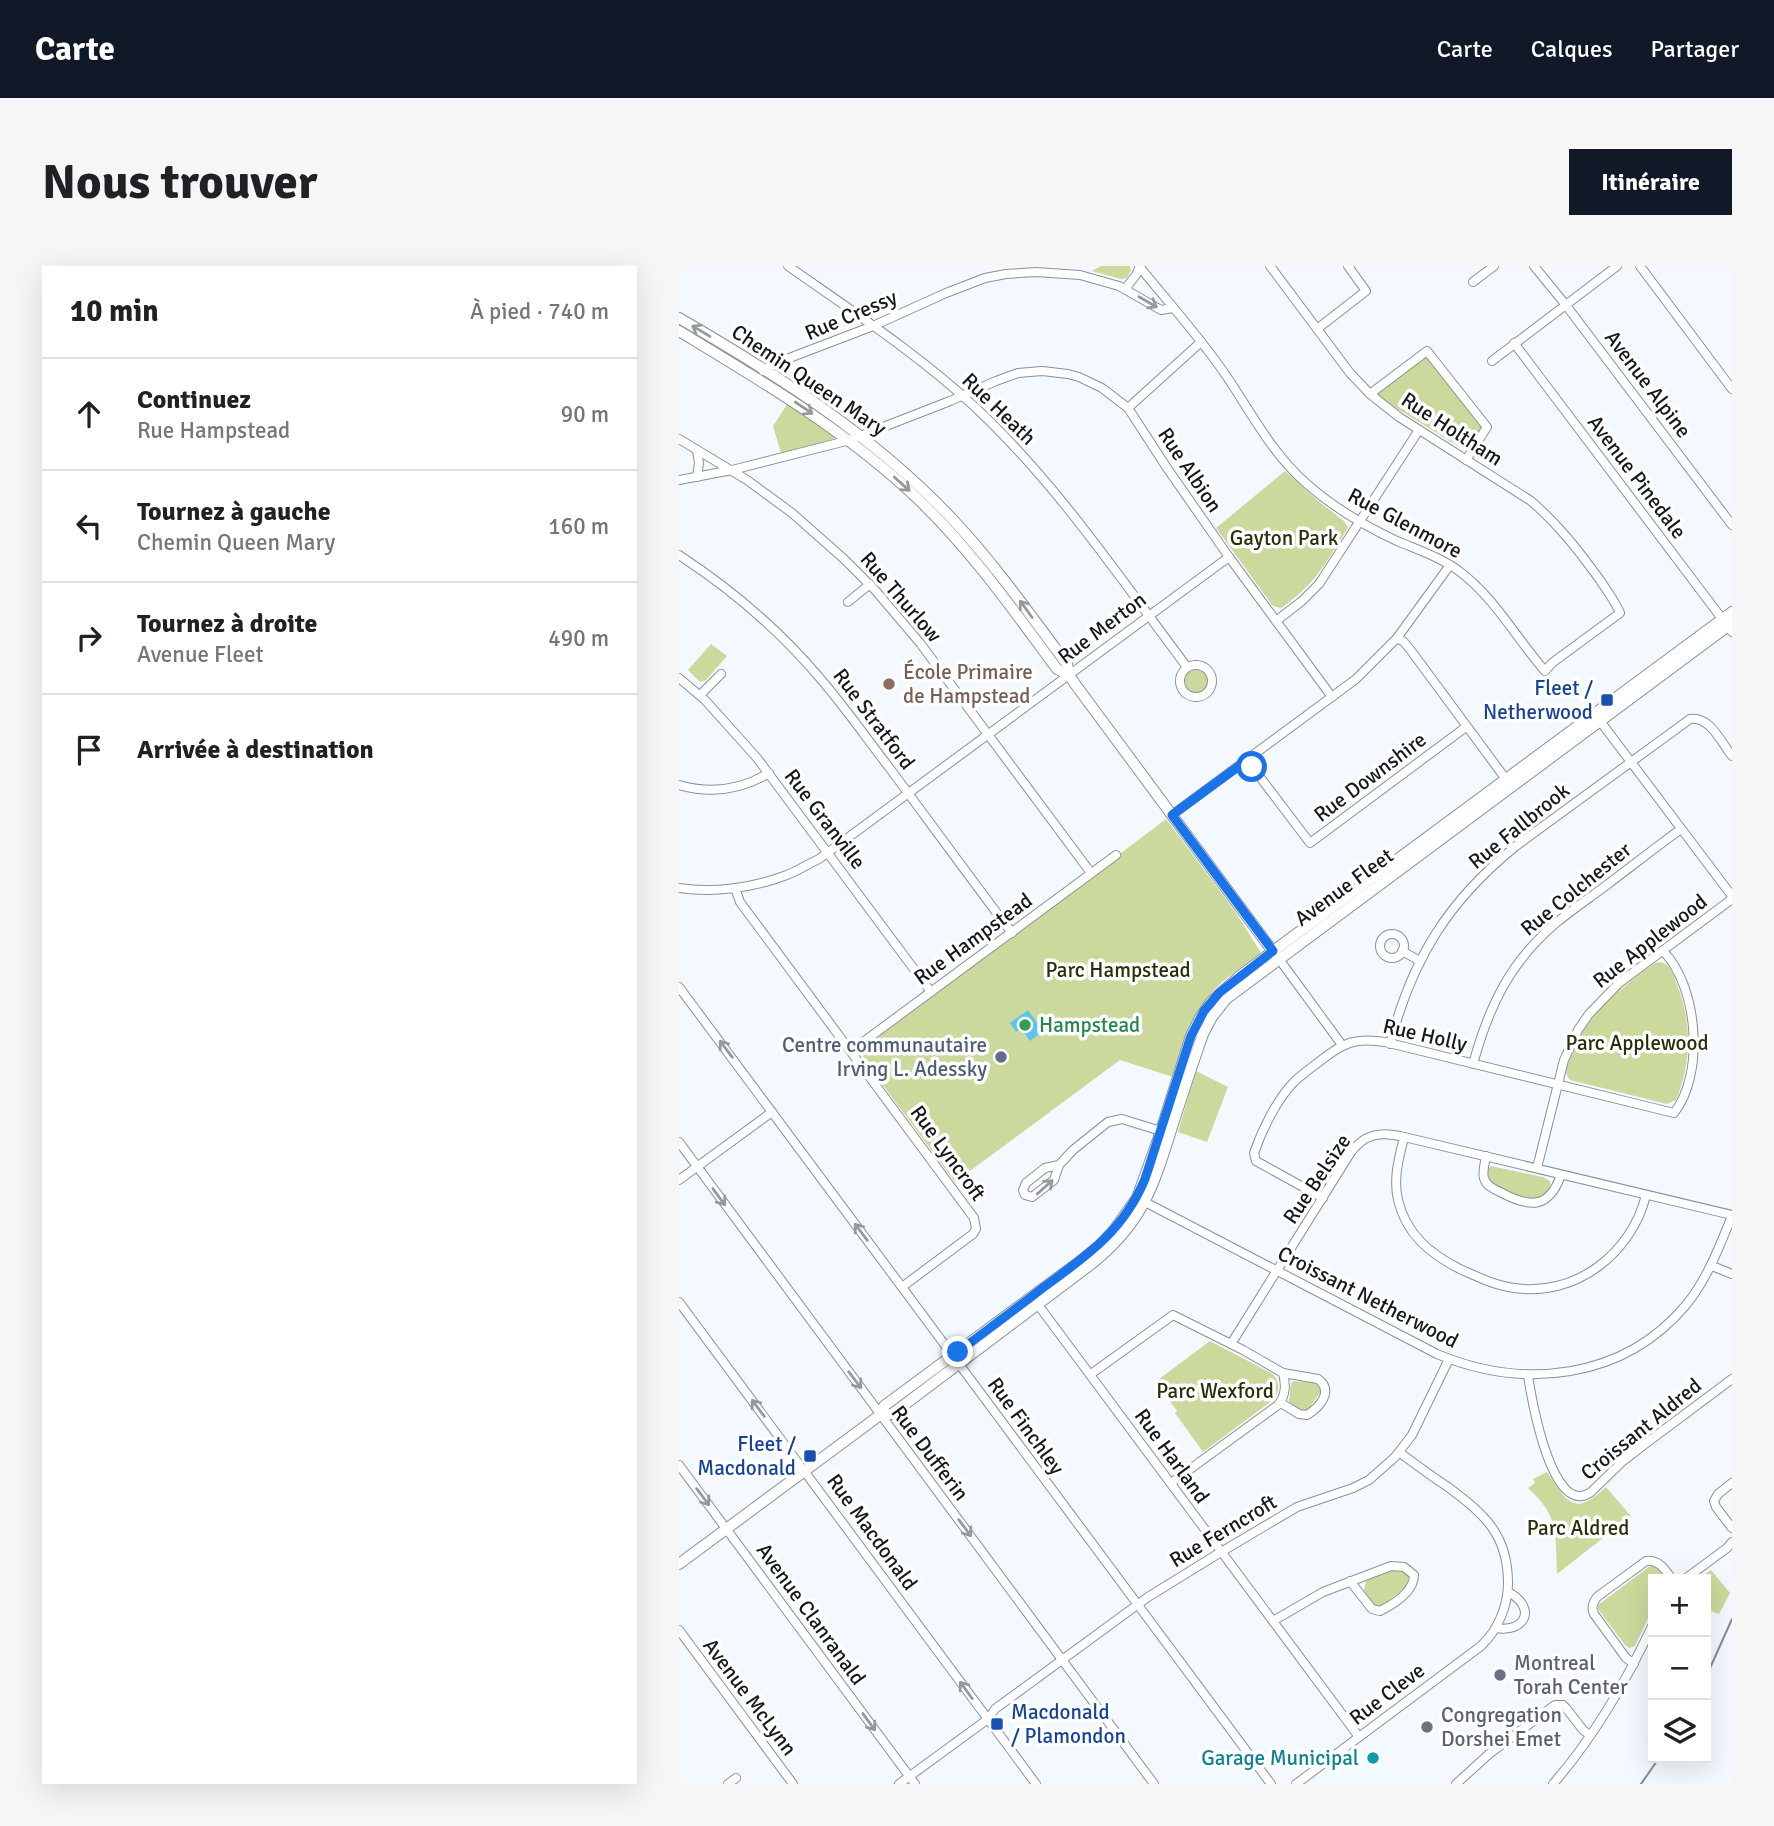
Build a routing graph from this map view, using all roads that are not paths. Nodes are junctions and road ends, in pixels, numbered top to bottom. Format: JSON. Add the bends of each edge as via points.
{"nodes":[{"id":1,"x":788,"y":266,"type":"edge"},
{"id":2,"x":1270,"y":266,"type":"edge"},
{"id":3,"x":1348,"y":266,"type":"edge"},
{"id":4,"x":1494,"y":266,"type":"edge"},
{"id":5,"x":1534,"y":266,"type":"edge"},
{"id":6,"x":1617,"y":266,"type":"edge"},
{"id":7,"x":1640,"y":266,"type":"edge"},
{"id":8,"x":1139,"y":267,"type":"edge"},
{"id":9,"x":1473,"y":282,"type":"dead end"},
{"id":10,"x":1125,"y":289,"type":"junction"},
{"id":11,"x":1565,"y":304,"type":"junction"},
{"id":12,"x":1173,"y":308,"type":"junction"},
{"id":13,"x":679,"y":318,"type":"edge"},
{"id":14,"x":873,"y":326,"type":"junction"},
{"id":15,"x":1317,"y":329,"type":"junction"},
{"id":16,"x":679,"y":331,"type":"edge"},
{"id":17,"x":1201,"y":342,"type":"junction"},
{"id":18,"x":1514,"y":343,"type":"junction"},
{"id":19,"x":1492,"y":361,"type":"dead end"},
{"id":20,"x":761,"y":374,"type":"junction"},
{"id":21,"x":1732,"y":389,"type":"edge"},
{"id":22,"x":1370,"y":394,"type":"junction"},
{"id":23,"x":961,"y":396,"type":"junction"},
{"id":24,"x":1128,"y":408,"type":"junction"},
{"id":25,"x":1419,"y":430,"type":"junction"},
{"id":26,"x":862,"y":436,"type":"junction"},
{"id":27,"x":679,"y":439,"type":"edge"},
{"id":28,"x":850,"y":440,"type":"junction"},
{"id":29,"x":697,"y":450,"type":"junction"},
{"id":30,"x":1466,"y":460,"type":"junction"},
{"id":31,"x":732,"y":470,"type":"junction"},
{"id":32,"x":697,"y":477,"type":"junction"},
{"id":33,"x":679,"y":480,"type":"edge"},
{"id":34,"x":1360,"y":522,"type":"junction"},
{"id":35,"x":1732,"y":525,"type":"edge"},
{"id":36,"x":967,"y":542,"type":"junction"},
{"id":37,"x":679,"y":555,"type":"edge"},
{"id":38,"x":1229,"y":557,"type":"junction"},
{"id":39,"x":1450,"y":565,"type":"junction"},
{"id":40,"x":870,"y":584,"type":"junction"},
{"id":41,"x":848,"y":602,"type":"dead end"},
{"id":42,"x":1620,"y":613,"type":"joint"},
{"id":43,"x":1148,"y":616,"type":"junction"},
{"id":44,"x":1276,"y":621,"type":"junction"},
{"id":45,"x":1729,"y":623,"type":"edge"},
{"id":46,"x":1397,"y":638,"type":"junction"},
{"id":47,"x":1187,"y":667,"type":"junction"},
{"id":48,"x":721,"y":674,"type":"dead end"},
{"id":49,"x":1069,"y":675,"type":"junction"},
{"id":50,"x":679,"y":678,"type":"edge"},
{"id":51,"x":700,"y":695,"type":"junction"},
{"id":52,"x":1332,"y":696,"type":"junction"},
{"id":53,"x":1598,"y":718,"type":"junction"},
{"id":54,"x":1467,"y":727,"type":"junction"},
{"id":55,"x":988,"y":734,"type":"junction"},
{"id":56,"x":1732,"y":756,"type":"edge"},
{"id":57,"x":1247,"y":760,"type":"junction"},
{"id":58,"x":1631,"y":761,"type":"junction"},
{"id":59,"x":769,"y":773,"type":"junction"},
{"id":60,"x":1509,"y":783,"type":"junction"},
{"id":61,"x":679,"y":785,"type":"edge"},
{"id":62,"x":908,"y":793,"type":"junction"},
{"id":63,"x":1172,"y":815,"type":"junction"},
{"id":64,"x":1681,"y":829,"type":"junction"},
{"id":65,"x":828,"y":853,"type":"junction"},
{"id":66,"x":1116,"y":855,"type":"dead end"},
{"id":67,"x":1091,"y":873,"type":"junction"},
{"id":68,"x":679,"y":888,"type":"edge"},
{"id":69,"x":735,"y":888,"type":"junction"},
{"id":70,"x":1732,"y":898,"type":"edge"},
{"id":71,"x":1011,"y":933,"type":"junction"},
{"id":72,"x":1402,"y":951,"type":"dead end"},
{"id":73,"x":1663,"y":951,"type":"junction"},
{"id":74,"x":1276,"y":955,"type":"junction"},
{"id":75,"x":1420,"y":961,"type":"junction"},
{"id":76,"x":679,"y":987,"type":"edge"},
{"id":77,"x":931,"y":992,"type":"junction"},
{"id":78,"x":1390,"y":1044,"type":"junction"},
{"id":79,"x":1342,"y":1045,"type":"junction"},
{"id":80,"x":851,"y":1051,"type":"junction"},
{"id":81,"x":1473,"y":1064,"type":"junction"},
{"id":82,"x":1557,"y":1084,"type":"junction"},
{"id":83,"x":772,"y":1112,"type":"junction"},
{"id":84,"x":1166,"y":1133,"type":"junction"},
{"id":85,"x":1403,"y":1137,"type":"junction"},
{"id":86,"x":679,"y":1142,"type":"edge"},
{"id":87,"x":1486,"y":1156,"type":"junction"},
{"id":88,"x":1059,"y":1165,"type":"junction"},
{"id":89,"x":697,"y":1167,"type":"junction"},
{"id":90,"x":1537,"y":1168,"type":"junction"},
{"id":91,"x":1561,"y":1175,"type":"junction"},
{"id":92,"x":679,"y":1180,"type":"edge"},
{"id":93,"x":1646,"y":1195,"type":"junction"},
{"id":94,"x":1323,"y":1198,"type":"junction"},
{"id":95,"x":1141,"y":1200,"type":"junction"},
{"id":96,"x":1732,"y":1215,"type":"edge"},
{"id":97,"x":1712,"y":1266,"type":"junction"},
{"id":98,"x":1277,"y":1270,"type":"junction"},
{"id":99,"x":1732,"y":1274,"type":"edge"},
{"id":100,"x":902,"y":1287,"type":"junction"},
{"id":101,"x":1035,"y":1300,"type":"junction"},
{"id":102,"x":679,"y":1302,"type":"edge"},
{"id":103,"x":1231,"y":1344,"type":"junction"},
{"id":104,"x":955,"y":1359,"type":"junction"},
{"id":105,"x":1449,"y":1359,"type":"junction"},
{"id":106,"x":1283,"y":1373,"type":"junction"},
{"id":107,"x":1091,"y":1374,"type":"junction"},
{"id":108,"x":1528,"y":1375,"type":"junction"},
{"id":109,"x":1732,"y":1379,"type":"edge"},
{"id":110,"x":1281,"y":1402,"type":"junction"},
{"id":111,"x":880,"y":1415,"type":"junction"},
{"id":112,"x":1399,"y":1452,"type":"junction"},
{"id":113,"x":679,"y":1465,"type":"edge"},
{"id":114,"x":804,"y":1471,"type":"junction"},
{"id":115,"x":1171,"y":1483,"type":"junction"},
{"id":116,"x":1732,"y":1483,"type":"edge"},
{"id":117,"x":1732,"y":1528,"type":"edge"},
{"id":118,"x":727,"y":1529,"type":"junction"},
{"id":119,"x":1732,"y":1542,"type":"edge"},
{"id":120,"x":1221,"y":1552,"type":"junction"},
{"id":121,"x":679,"y":1564,"type":"edge"},
{"id":122,"x":1668,"y":1574,"type":"edge"},
{"id":123,"x":1692,"y":1574,"type":"edge"},
{"id":124,"x":1350,"y":1581,"type":"junction"},
{"id":125,"x":1508,"y":1592,"type":"junction"},
{"id":126,"x":1137,"y":1605,"type":"junction"},
{"id":127,"x":1273,"y":1621,"type":"junction"},
{"id":128,"x":1496,"y":1629,"type":"junction"},
{"id":129,"x":679,"y":1630,"type":"edge"},
{"id":130,"x":1648,"y":1635,"type":"edge"},
{"id":131,"x":1062,"y":1659,"type":"junction"},
{"id":132,"x":1634,"y":1664,"type":"junction"},
{"id":133,"x":988,"y":1719,"type":"junction"},
{"id":134,"x":1590,"y":1735,"type":"junction"},
{"id":135,"x":1359,"y":1737,"type":"junction"},
{"id":136,"x":736,"y":1778,"type":"dead end"},
{"id":137,"x":912,"y":1780,"type":"edge"},
{"id":138,"x":727,"y":1784,"type":"edge"},
{"id":139,"x":793,"y":1784,"type":"edge"},
{"id":140,"x":899,"y":1784,"type":"edge"},
{"id":141,"x":1036,"y":1784,"type":"edge"},
{"id":142,"x":1153,"y":1784,"type":"edge"},
{"id":143,"x":1271,"y":1784,"type":"edge"},
{"id":144,"x":1296,"y":1784,"type":"edge"},
{"id":145,"x":1456,"y":1784,"type":"edge"},
{"id":146,"x":1553,"y":1784,"type":"edge"}],
"edges":[{"from":1,"to":14,"type":"street","name":"Rue Heath"},
{"from":2,"to":15,"type":"street","name":"Rue Holtham"},
{"from":3,"to":15,"type":"street","via":[[1366,290]]},
{"from":4,"to":9,"type":"street"},
{"from":5,"to":11,"type":"street","name":"Avenue Alpine"},
{"from":6,"to":11,"type":"street"},
{"from":7,"to":21,"type":"street"},
{"from":8,"to":10,"type":"street"},
{"from":8,"to":12,"type":"street","name":"Rue Glenmore"},
{"from":10,"to":12,"type":"street","name":"Rue Cressy","one_way":true,"via":[[1161,310]]},
{"from":10,"to":14,"type":"street","name":"Rue Cressy","via":[[1080,275],[1006,274],[946,293]]},
{"from":11,"to":18,"type":"street"},
{"from":11,"to":35,"type":"street","name":"Avenue Alpine"},
{"from":12,"to":17,"type":"street","name":"Rue Glenmore"},
{"from":20,"to":13,"type":"main road","name":"Chemin Queen Mary","one_way":true},
{"from":14,"to":20,"type":"street","name":"Rue Cressy","via":[[771,365]]},
{"from":14,"to":23,"type":"street","name":"Rue Heath"},
{"from":15,"to":22,"type":"street","name":"Rue Holtham"},
{"from":16,"to":20,"type":"main road","name":"Chemin Queen Mary"},
{"from":17,"to":24,"type":"street"},
{"from":17,"to":34,"type":"street","name":"Rue Glenmore","via":[[1290,467]]},
{"from":18,"to":19,"type":"street"},
{"from":18,"to":45,"type":"street","name":"Avenue Pinedale"},
{"from":20,"to":26,"type":"main road","name":"Chemin Queen Mary","via":[[814,401]]},
{"from":20,"to":28,"type":"main road","name":"Chemin Queen Mary","one_way":true},
{"from":22,"to":25,"type":"street","name":"Rue Holtham"},
{"from":22,"to":30,"type":"street","via":[[1427,351],[1487,427]]},
{"from":23,"to":24,"type":"street","name":"Rue Albion","via":[[1005,377],[1042,371],[1087,380]]},
{"from":23,"to":26,"type":"street","name":"Rue Albion"},
{"from":23,"to":43,"type":"street","name":"Rue Heath","via":[[1045,481]]},
{"from":24,"to":38,"type":"street","name":"Rue Albion"},
{"from":25,"to":30,"type":"street","name":"Rue Holtham"},
{"from":25,"to":34,"type":"street"},
{"from":26,"to":28,"type":"street","name":"Rue Albion"},
{"from":26,"to":36,"type":"main road","name":"Chemin Queen Mary","via":[[914,481]]},
{"from":27,"to":29,"type":"street","name":"Rue Thurlow"},
{"from":28,"to":31,"type":"street","name":"Rue Albion"},
{"from":28,"to":36,"type":"main road","name":"Chemin Queen Mary","one_way":true},
{"from":29,"to":31,"type":"street","name":"Rue Thurlow"},
{"from":29,"to":32,"type":"street"},
{"from":30,"to":42,"type":"street","name":"Rue Holtham","via":[[1531,501],[1553,521]]},
{"from":31,"to":32,"type":"street","name":"Rue Albion"},
{"from":31,"to":40,"type":"street","name":"Rue Thurlow","via":[[801,520]]},
{"from":32,"to":33,"type":"street","name":"Rue Albion"},
{"from":34,"to":39,"type":"street","name":"Rue Glenmore"},
{"from":34,"to":44,"type":"street","via":[[1319,584]]},
{"from":36,"to":49,"type":"main road","name":"Chemin Queen Mary","via":[[1008,585],[1067,664]]},
{"from":37,"to":62,"type":"street","name":"Rue Stratford","via":[[739,598],[797,653]]},
{"from":38,"to":43,"type":"street","name":"Rue Merton"},
{"from":38,"to":44,"type":"street","name":"Rue Albion"},
{"from":39,"to":42,"type":"street","name":"Rue Glenmore","via":[[1492,601],[1545,671]]},
{"from":39,"to":46,"type":"street"},
{"from":40,"to":41,"type":"street"},
{"from":40,"to":55,"type":"street","name":"Rue Thurlow","via":[[910,629]]},
{"from":43,"to":47,"type":"street","name":"Rue Heath"},
{"from":43,"to":49,"type":"street","name":"Rue Merton"},
{"from":44,"to":52,"type":"street","name":"Rue Albion"},
{"from":45,"to":53,"type":"main road","name":"Avenue Fleet"},
{"from":46,"to":52,"type":"street"},
{"from":46,"to":54,"type":"street"},
{"from":47,"to":47,"type":"street","via":[[1180,681],[1183,691],[1198,697],[1207,693],[1210,673],[1197,664]]},
{"from":48,"to":51,"type":"street"},
{"from":49,"to":55,"type":"street","name":"Rue Merton"},
{"from":49,"to":63,"type":"main road","name":"Chemin Queen Mary"},
{"from":50,"to":51,"type":"street","name":"Rue Granville"},
{"from":51,"to":59,"type":"street","name":"Rue Granville"},
{"from":52,"to":57,"type":"street"},
{"from":53,"to":58,"type":"street"},
{"from":53,"to":60,"type":"main road","name":"Avenue Fleet"},
{"from":54,"to":57,"type":"street","name":"Rue Downshire","via":[[1310,843]]},
{"from":54,"to":60,"type":"street"},
{"from":55,"to":62,"type":"street","name":"Rue Merton"},
{"from":55,"to":67,"type":"street","name":"Rue Thurlow"},
{"from":56,"to":58,"type":"street","name":"Rue Fallbrook","via":[[1709,725],[1694,718]]},
{"from":57,"to":63,"type":"street"},
{"from":58,"to":64,"type":"street"},
{"from":58,"to":75,"type":"street","name":"Rue Fallbrook","via":[[1490,867],[1456,904]]},
{"from":59,"to":61,"type":"street","via":[[730,789]]},
{"from":59,"to":65,"type":"street","name":"Rue Granville"},
{"from":60,"to":74,"type":"main road","name":"Avenue Fleet"},
{"from":62,"to":65,"type":"street","name":"Rue Merton"},
{"from":62,"to":71,"type":"street","name":"Rue Stratford"},
{"from":63,"to":74,"type":"main road","name":"Chemin Queen Mary"},
{"from":64,"to":70,"type":"street"},
{"from":64,"to":81,"type":"street","name":"Rue Colchester","via":[[1557,921],[1524,954],[1488,1014]]},
{"from":65,"to":69,"type":"street","name":"Rue Merton","via":[[785,876]]},
{"from":65,"to":77,"type":"street","name":"Rue Granville"},
{"from":66,"to":67,"type":"street","name":"Rue Hampstead"},
{"from":67,"to":71,"type":"street","name":"Rue Hampstead"},
{"from":68,"to":69,"type":"street","name":"Rue Merton"},
{"from":69,"to":80,"type":"street","name":"Rue Lyncroft","via":[[740,902]]},
{"from":70,"to":73,"type":"street","name":"Rue Applewood"},
{"from":71,"to":77,"type":"street","name":"Rue Hampstead"},
{"from":72,"to":75,"type":"street"},
{"from":73,"to":82,"type":"street","name":"Rue Applewood","via":[[1619,983],[1589,1014],[1570,1046]]},
{"from":73,"to":82,"type":"street","name":"Rue Holly","via":[[1679,975],[1692,1018],[1693,1061],[1686,1091],[1674,1113]]},
{"from":74,"to":79,"type":"street","name":"Chemin Queen Mary"},
{"from":74,"to":84,"type":"main road","name":"Avenue Fleet","via":[[1219,993],[1200,1018],[1191,1036]]},
{"from":75,"to":78,"type":"street","name":"Rue Fallbrook"},
{"from":83,"to":76,"type":"street","name":"Rue Finchley","one_way":true},
{"from":77,"to":80,"type":"street","name":"Rue Hampstead"},
{"from":78,"to":79,"type":"street","name":"Rue Holly"},
{"from":78,"to":81,"type":"street","name":"Rue Holly"},
{"from":79,"to":94,"type":"street","via":[[1288,1088],[1254,1153],[1259,1164]]},
{"from":80,"to":100,"type":"street","name":"Rue Lyncroft","via":[[976,1224],[973,1234]]},
{"from":81,"to":82,"type":"street","name":"Rue Holly"},
{"from":82,"to":90,"type":"street","name":"Rue Applewood"},
{"from":83,"to":89,"type":"street"},
{"from":100,"to":83,"type":"street","name":"Rue Finchley","one_way":true},
{"from":84,"to":88,"type":"street","via":[[1115,1119]]},
{"from":84,"to":95,"type":"main road","name":"Avenue Fleet"},
{"from":85,"to":87,"type":"street","name":"Rue Belsize"},
{"from":85,"to":93,"type":"street","via":[[1396,1184],[1401,1210],[1413,1234],[1451,1264],[1503,1286],[1550,1288],[1597,1269],[1627,1237]]},
{"from":85,"to":94,"type":"street","name":"Rue Belsize","via":[[1379,1134],[1361,1141]]},
{"from":86,"to":89,"type":"street","name":"Rue Dufferin"},
{"from":87,"to":90,"type":"street","name":"Rue Belsize"},
{"from":87,"to":91,"type":"street","via":[[1485,1182],[1525,1203],[1551,1195]]},
{"from":88,"to":88,"type":"street","one_way":true,"via":[[1045,1168],[1026,1183],[1024,1195],[1037,1195],[1054,1180]]},
{"from":89,"to":92,"type":"street"},
{"from":89,"to":111,"type":"street","name":"Rue Dufferin","one_way":true},
{"from":90,"to":91,"type":"street","name":"Rue Belsize"},
{"from":91,"to":93,"type":"street","name":"Rue Belsize"},
{"from":93,"to":96,"type":"street","name":"Rue Belsize"},
{"from":94,"to":98,"type":"street","name":"Rue Belsize"},
{"from":95,"to":98,"type":"street","name":"Croissant Netherwood"},
{"from":95,"to":101,"type":"main road","name":"Avenue Fleet","via":[[1099,1246]]},
{"from":96,"to":97,"type":"street","name":"Croissant Netherwood"},
{"from":97,"to":99,"type":"street"},
{"from":97,"to":108,"type":"street","name":"Croissant Netherwood","via":[[1674,1317],[1633,1349],[1574,1371]]},
{"from":98,"to":103,"type":"street","name":"Rue Belsize"},
{"from":98,"to":105,"type":"street","name":"Croissant Netherwood"},
{"from":100,"to":104,"type":"street","name":"Rue Finchley"},
{"from":101,"to":104,"type":"main road","name":"Avenue Fleet"},
{"from":101,"to":107,"type":"street","name":"Rue Harland"},
{"from":114,"to":102,"type":"street","name":"Rue Macdonald","one_way":true},
{"from":103,"to":106,"type":"street"},
{"from":103,"to":107,"type":"street","via":[[1173,1315]]},
{"from":104,"to":111,"type":"main road","name":"Avenue Fleet","via":[[884,1406]]},
{"from":104,"to":126,"type":"street","name":"Rue Finchley"},
{"from":105,"to":108,"type":"street","name":"Croissant Netherwood","via":[[1487,1371]]},
{"from":105,"to":112,"type":"street","name":"Rue Ferncroft","via":[[1417,1427]]},
{"from":106,"to":110,"type":"street"},
{"from":106,"to":110,"type":"street","via":[[1318,1379],[1327,1390],[1307,1415]]},
{"from":107,"to":115,"type":"street","name":"Rue Harland"},
{"from":108,"to":109,"type":"street","name":"Croissant Aldred","via":[[1545,1451],[1561,1482],[1578,1497],[1591,1492],[1623,1461]]},
{"from":110,"to":115,"type":"street"},
{"from":111,"to":114,"type":"main road","name":"Avenue Fleet"},
{"from":111,"to":131,"type":"street","name":"Rue Dufferin","one_way":true},
{"from":112,"to":120,"type":"street","name":"Rue Ferncroft","via":[[1369,1480],[1297,1507]]},
{"from":112,"to":125,"type":"street","name":"Rue Cleve","via":[[1486,1518],[1506,1556]]},
{"from":113,"to":118,"type":"street","name":"Avenue Clanranald","one_way":true},
{"from":114,"to":118,"type":"main road","name":"Avenue Fleet"},
{"from":133,"to":114,"type":"street","name":"Rue Macdonald","one_way":true},
{"from":115,"to":120,"type":"street","name":"Rue Harland"},
{"from":116,"to":117,"type":"street","via":[[1714,1501]]},
{"from":118,"to":121,"type":"main road","name":"Avenue Fleet"},
{"from":118,"to":137,"type":"street","name":"Avenue Clanranald","one_way":true},
{"from":119,"to":123,"type":"street"},
{"from":120,"to":126,"type":"street","name":"Rue Ferncroft"},
{"from":120,"to":127,"type":"street","name":"Rue Harland"},
{"from":122,"to":132,"type":"street","via":[[1655,1560],[1647,1561],[1593,1603],[1594,1614]]},
{"from":124,"to":124,"type":"street","via":[[1372,1609],[1380,1611],[1410,1589],[1414,1575],[1398,1565]]},
{"from":124,"to":127,"type":"street"},
{"from":125,"to":128,"type":"street","name":"Rue Cleve"},
{"from":125,"to":128,"type":"street","name":"Rue Cleve","via":[[1525,1606],[1525,1618],[1510,1629]]},
{"from":126,"to":131,"type":"street","name":"Rue Ferncroft"},
{"from":126,"to":143,"type":"street","name":"Rue Finchley"},
{"from":127,"to":135,"type":"street","name":"Rue Harland"},
{"from":128,"to":135,"type":"street","name":"Rue Cleve","via":[[1481,1646]]},
{"from":129,"to":139,"type":"street","name":"Avenue McLynn"},
{"from":130,"to":132,"type":"street"},
{"from":131,"to":133,"type":"street","name":"Rue Ferncroft"},
{"from":131,"to":142,"type":"street","name":"Rue Dufferin"},
{"from":132,"to":134,"type":"street"},
{"from":133,"to":137,"type":"street","name":"Rue Ferncroft"},
{"from":133,"to":141,"type":"street","name":"Rue Macdonald"},
{"from":134,"to":145,"type":"street","via":[[1563,1705],[1555,1705]]},
{"from":134,"to":146,"type":"street"},
{"from":135,"to":144,"type":"street","name":"Rue Cleve"},
{"from":136,"to":138,"type":"street"},
{"from":137,"to":140,"type":"street","name":"Rue Ferncroft"}]}
